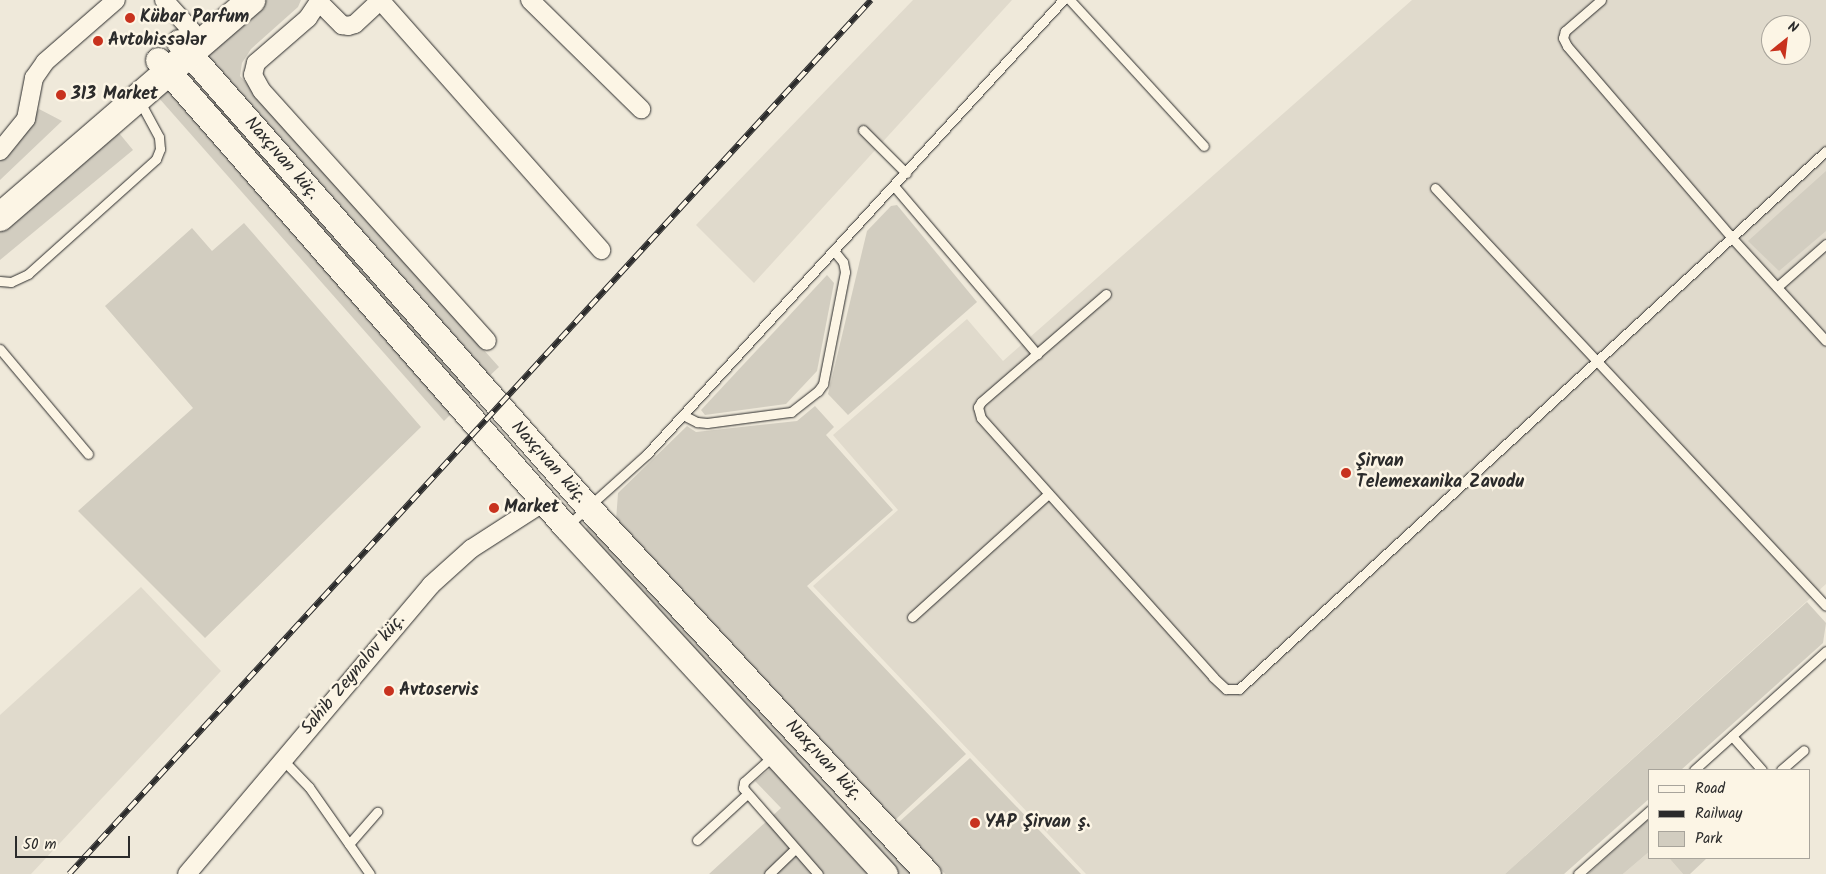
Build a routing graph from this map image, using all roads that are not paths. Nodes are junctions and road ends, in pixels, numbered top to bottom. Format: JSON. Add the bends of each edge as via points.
{"nodes":[{"id":1,"x":116,"y":0,"type":"edge"},
{"id":2,"x":166,"y":0,"type":"edge"},
{"id":3,"x":228,"y":0,"type":"edge"},
{"id":4,"x":251,"y":0,"type":"edge"},
{"id":5,"x":381,"y":0,"type":"edge"},
{"id":6,"x":530,"y":0,"type":"edge"},
{"id":7,"x":1063,"y":0,"type":"edge"},
{"id":8,"x":1070,"y":0,"type":"edge"},
{"id":9,"x":1601,"y":0,"type":"edge"},
{"id":10,"x":320,"y":1,"type":"edge"},
{"id":11,"x":186,"y":42,"type":"junction"},
{"id":12,"x":163,"y":66,"type":"junction"},
{"id":13,"x":138,"y":98,"type":"junction"},
{"id":14,"x":641,"y":110,"type":"dead end"},
{"id":15,"x":863,"y":130,"type":"dead end"},
{"id":16,"x":1204,"y":146,"type":"dead end"},
{"id":17,"x":0,"y":151,"type":"edge"},
{"id":18,"x":1826,"y":151,"type":"edge"},
{"id":19,"x":906,"y":173,"type":"junction"},
{"id":20,"x":894,"y":186,"type":"junction"},
{"id":21,"x":1435,"y":188,"type":"dead end"},
{"id":22,"x":0,"y":196,"type":"edge"},
{"id":23,"x":0,"y":217,"type":"edge"},
{"id":24,"x":1732,"y":238,"type":"junction"},
{"id":25,"x":1826,"y":244,"type":"edge"},
{"id":26,"x":601,"y":250,"type":"dead end"},
{"id":27,"x":834,"y":251,"type":"junction"},
{"id":28,"x":0,"y":281,"type":"edge"},
{"id":29,"x":1777,"y":287,"type":"junction"},
{"id":30,"x":1106,"y":294,"type":"dead end"},
{"id":31,"x":487,"y":341,"type":"dead end"},
{"id":32,"x":1826,"y":341,"type":"edge"},
{"id":33,"x":0,"y":349,"type":"edge"},
{"id":34,"x":1037,"y":354,"type":"junction"},
{"id":35,"x":1598,"y":359,"type":"junction"},
{"id":36,"x":683,"y":415,"type":"junction"},
{"id":37,"x":88,"y":454,"type":"dead end"},
{"id":38,"x":1048,"y":494,"type":"junction"},
{"id":39,"x":544,"y":502,"type":"junction"},
{"id":40,"x":589,"y":508,"type":"junction"},
{"id":41,"x":566,"y":527,"type":"junction"},
{"id":42,"x":1826,"y":606,"type":"edge"},
{"id":43,"x":912,"y":617,"type":"dead end"},
{"id":44,"x":1826,"y":651,"type":"edge"},
{"id":45,"x":1732,"y":736,"type":"junction"},
{"id":46,"x":1804,"y":750,"type":"dead end"},
{"id":47,"x":775,"y":755,"type":"junction"},
{"id":48,"x":282,"y":759,"type":"junction"},
{"id":49,"x":1695,"y":769,"type":"edge"},
{"id":50,"x":1761,"y":769,"type":"edge"},
{"id":51,"x":1782,"y":769,"type":"edge"},
{"id":52,"x":747,"y":794,"type":"junction"},
{"id":53,"x":377,"y":812,"type":"dead end"},
{"id":54,"x":1648,"y":812,"type":"edge"},
{"id":55,"x":697,"y":840,"type":"dead end"},
{"id":56,"x":349,"y":844,"type":"junction"},
{"id":57,"x":795,"y":849,"type":"junction"},
{"id":58,"x":186,"y":874,"type":"edge"},
{"id":59,"x":370,"y":874,"type":"edge"},
{"id":60,"x":769,"y":874,"type":"edge"},
{"id":61,"x":818,"y":874,"type":"edge"},
{"id":62,"x":885,"y":874,"type":"edge"},
{"id":63,"x":928,"y":874,"type":"edge"},
{"id":64,"x":1578,"y":874,"type":"edge"}],
"edges":[{"from":1,"to":17,"type":"street","via":[[45,62],[34,78],[26,119]]},
{"from":2,"to":11,"type":"street"},
{"from":3,"to":11,"type":"main road"},
{"from":4,"to":11,"type":"main road"},
{"from":5,"to":10,"type":"street","via":[[355,24],[348,26],[342,25]]},
{"from":5,"to":26,"type":"street"},
{"from":6,"to":14,"type":"street"},
{"from":7,"to":19,"type":"lane"},
{"from":8,"to":16,"type":"lane"},
{"from":9,"to":24,"type":"lane","via":[[1565,31],[1563,38],[1567,46]]},
{"from":10,"to":31,"type":"street","via":[[308,18],[256,63],[253,74],[262,92]]},
{"from":11,"to":12,"type":"main road"},
{"from":11,"to":40,"type":"main road","name":"Naxçıvan küç."},
{"from":12,"to":13,"type":"main road"},
{"from":12,"to":22,"type":"main road"},
{"from":12,"to":39,"type":"main road","name":"Naxçıvan küç."},
{"from":13,"to":23,"type":"main road"},
{"from":13,"to":28,"type":"lane","via":[[159,137],[160,150],[156,159],[28,274],[11,282]]},
{"from":15,"to":19,"type":"lane"},
{"from":18,"to":24,"type":"lane"},
{"from":19,"to":20,"type":"lane"},
{"from":20,"to":27,"type":"lane"},
{"from":20,"to":34,"type":"lane"},
{"from":21,"to":35,"type":"lane"},
{"from":24,"to":29,"type":"lane"},
{"from":24,"to":35,"type":"lane"},
{"from":25,"to":29,"type":"lane"},
{"from":27,"to":36,"type":"lane"},
{"from":27,"to":36,"type":"lane","via":[[843,262],[845,272],[823,384],[818,391],[791,412],[707,423]]},
{"from":29,"to":32,"type":"lane"},
{"from":30,"to":34,"type":"lane"},
{"from":33,"to":37,"type":"lane"},
{"from":34,"to":38,"type":"lane","via":[[978,407],[980,418]]},
{"from":35,"to":38,"type":"lane","via":[[1239,689],[1226,688],[1213,677]]},
{"from":35,"to":42,"type":"lane"},
{"from":36,"to":40,"type":"lane"},
{"from":38,"to":43,"type":"lane"},
{"from":39,"to":41,"type":"main road","name":"Naxçıvan küç."},
{"from":39,"to":48,"type":"street","name":"Sahib Zeynalov küç.","via":[[471,549],[436,580]]},
{"from":40,"to":41,"type":"lane"},
{"from":40,"to":63,"type":"main road","name":"Naxçıvan küç."},
{"from":41,"to":47,"type":"main road","name":"Naxçıvan küç."},
{"from":44,"to":45,"type":"lane"},
{"from":45,"to":49,"type":"lane"},
{"from":45,"to":50,"type":"lane"},
{"from":46,"to":51,"type":"lane"},
{"from":47,"to":52,"type":"lane","via":[[744,782]]},
{"from":47,"to":62,"type":"main road","name":"Naxçıvan küç."},
{"from":48,"to":56,"type":"lane","via":[[309,787]]},
{"from":48,"to":58,"type":"street","name":"Sahib Zeynalov küç."},
{"from":52,"to":55,"type":"lane"},
{"from":52,"to":57,"type":"lane"},
{"from":53,"to":56,"type":"lane"},
{"from":54,"to":64,"type":"lane"},
{"from":56,"to":59,"type":"lane"},
{"from":57,"to":60,"type":"lane"},
{"from":57,"to":61,"type":"lane"}]}
